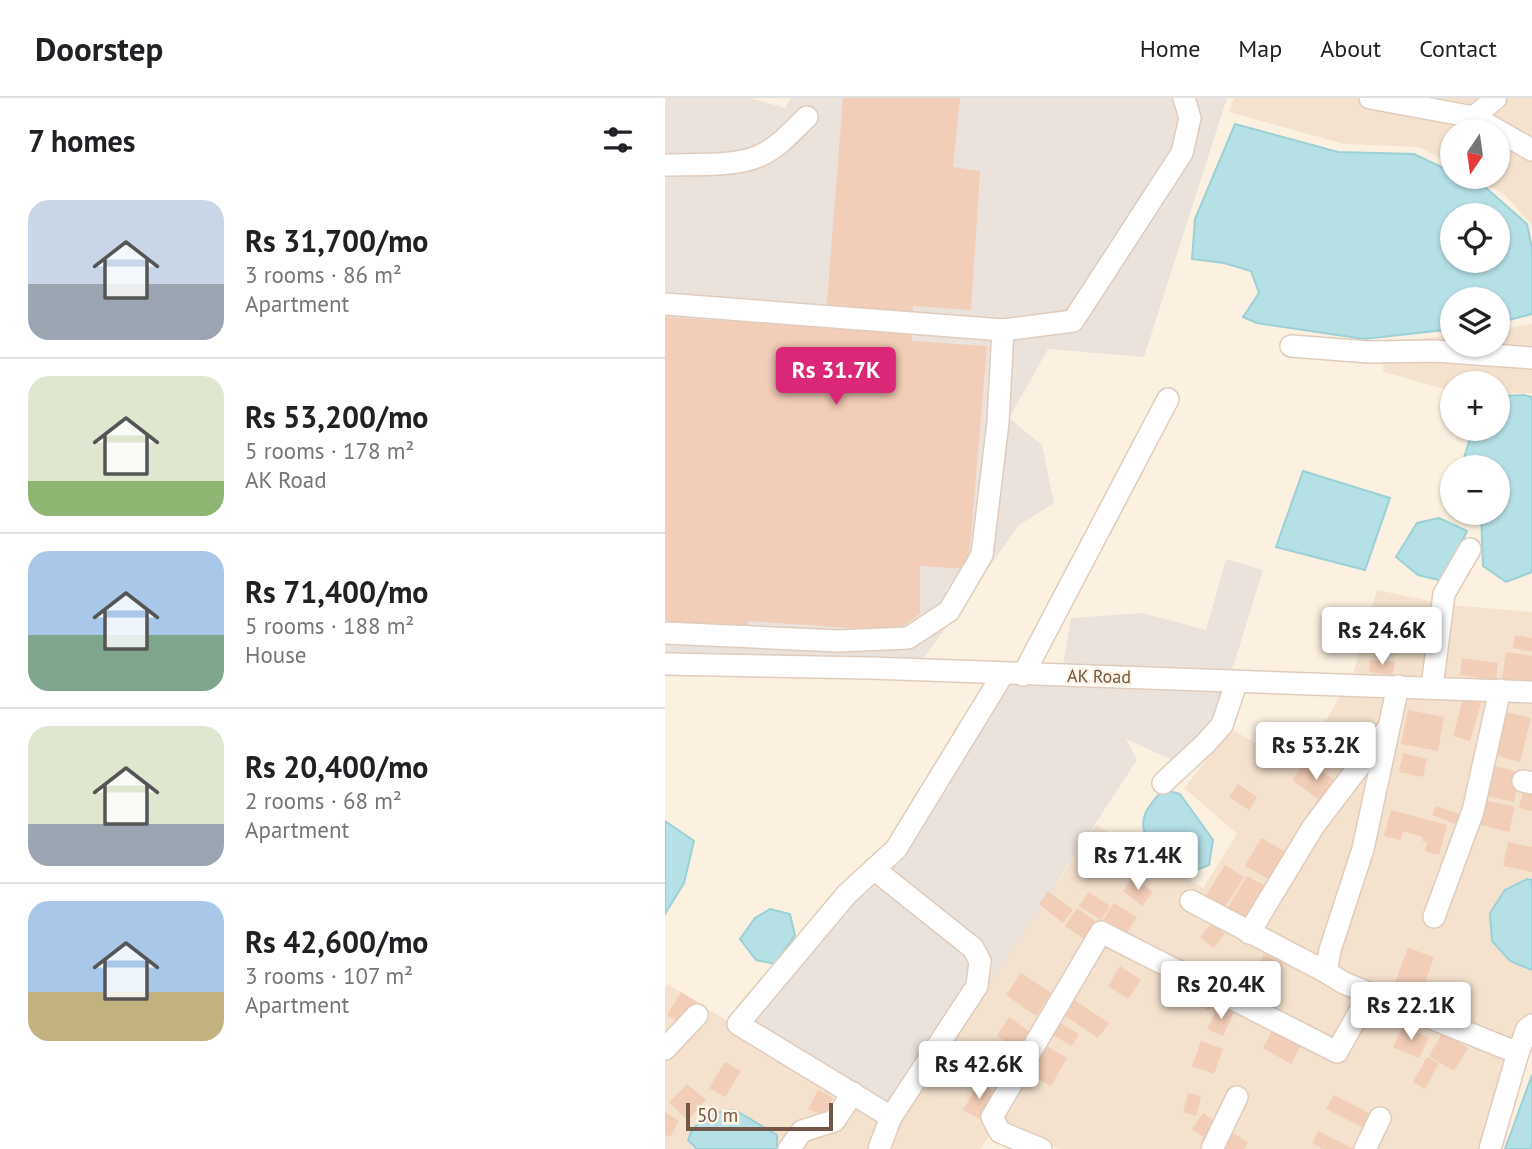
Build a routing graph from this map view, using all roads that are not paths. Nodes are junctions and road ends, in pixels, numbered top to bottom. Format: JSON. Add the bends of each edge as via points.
{"nodes":[{"id":1,"x":1184,"y":98,"type":"edge"},
{"id":2,"x":1370,"y":98,"type":"edge"},
{"id":3,"x":1496,"y":98,"type":"edge"},
{"id":4,"x":807,"y":117,"type":"dead end"},
{"id":5,"x":1474,"y":117,"type":"junction"},
{"id":6,"x":1532,"y":150,"type":"edge"},
{"id":7,"x":665,"y":165,"type":"edge"},
{"id":8,"x":665,"y":304,"type":"edge"},
{"id":9,"x":1003,"y":330,"type":"junction"},
{"id":10,"x":1291,"y":346,"type":"dead end"},
{"id":11,"x":1532,"y":358,"type":"edge"},
{"id":12,"x":1168,"y":399,"type":"dead end"},
{"id":13,"x":1470,"y":549,"type":"dead end"},
{"id":14,"x":665,"y":633,"type":"edge"},
{"id":15,"x":665,"y":664,"type":"edge"},
{"id":16,"x":1013,"y":674,"type":"junction"},
{"id":17,"x":1237,"y":681,"type":"junction"},
{"id":18,"x":1398,"y":686,"type":"junction"},
{"id":19,"x":1432,"y":687,"type":"junction"},
{"id":20,"x":1500,"y":691,"type":"junction"},
{"id":21,"x":1532,"y":692,"type":"edge"},
{"id":22,"x":1388,"y":728,"type":"junction"},
{"id":23,"x":1163,"y":783,"type":"dead end"},
{"id":24,"x":874,"y":869,"type":"junction"},
{"id":25,"x":1191,"y":901,"type":"dead end"},
{"id":26,"x":1434,"y":917,"type":"dead end"},
{"id":27,"x":1249,"y":933,"type":"junction"},
{"id":28,"x":1326,"y":972,"type":"junction"},
{"id":29,"x":1370,"y":993,"type":"junction"},
{"id":30,"x":697,"y":1015,"type":"dead end"},
{"id":31,"x":1532,"y":1025,"type":"edge"},
{"id":32,"x":665,"y":1049,"type":"edge"},
{"id":33,"x":1518,"y":1053,"type":"junction"},
{"id":34,"x":853,"y":1093,"type":"junction"},
{"id":35,"x":1237,"y":1097,"type":"dead end"},
{"id":36,"x":891,"y":1117,"type":"junction"},
{"id":37,"x":1380,"y":1118,"type":"dead end"},
{"id":38,"x":1000,"y":1132,"type":"junction"},
{"id":39,"x":789,"y":1149,"type":"edge"},
{"id":40,"x":879,"y":1149,"type":"edge"},
{"id":41,"x":987,"y":1149,"type":"edge"},
{"id":42,"x":1041,"y":1149,"type":"edge"},
{"id":43,"x":1212,"y":1149,"type":"edge"},
{"id":44,"x":1365,"y":1149,"type":"edge"},
{"id":45,"x":1490,"y":1149,"type":"edge"}],
"edges":[{"from":1,"to":9,"type":"street","via":[[1190,118],[1182,153],[1073,321]]},
{"from":2,"to":5,"type":"street"},
{"from":3,"to":5,"type":"street"},
{"from":4,"to":7,"type":"street","via":[[758,157]]},
{"from":5,"to":6,"type":"street"},
{"from":8,"to":9,"type":"street"},
{"from":9,"to":14,"type":"street","via":[[998,422],[982,555],[949,611],[908,638],[838,641]]},
{"from":10,"to":11,"type":"street"},
{"from":12,"to":16,"type":"street"},
{"from":13,"to":19,"type":"street","via":[[1444,594]]},
{"from":15,"to":16,"type":"street","name":"AK Road"},
{"from":16,"to":17,"type":"street","name":"AK Road"},
{"from":16,"to":24,"type":"street","via":[[895,849]]},
{"from":17,"to":18,"type":"street","name":"AK Road"},
{"from":17,"to":23,"type":"street","via":[[1221,724]]},
{"from":18,"to":19,"type":"street","name":"AK Road"},
{"from":18,"to":22,"type":"street"},
{"from":19,"to":20,"type":"street","name":"AK Road"},
{"from":20,"to":21,"type":"street","name":"AK Road"},
{"from":20,"to":26,"type":"street","via":[[1473,811]]},
{"from":22,"to":27,"type":"street","via":[[1313,827]]},
{"from":22,"to":28,"type":"street","via":[[1363,849]]},
{"from":24,"to":34,"type":"street","via":[[847,894],[738,1024]]},
{"from":24,"to":36,"type":"street","via":[[972,948],[980,961],[977,986]]},
{"from":25,"to":27,"type":"street"},
{"from":27,"to":28,"type":"street"},
{"from":28,"to":29,"type":"street"},
{"from":29,"to":33,"type":"street"},
{"from":29,"to":38,"type":"street","via":[[1337,1052],[1101,932],[992,1117]]},
{"from":30,"to":32,"type":"street"},
{"from":31,"to":33,"type":"street"},
{"from":33,"to":45,"type":"street"},
{"from":34,"to":36,"type":"street"},
{"from":34,"to":39,"type":"street","via":[[834,1121],[801,1130]]},
{"from":35,"to":43,"type":"street"},
{"from":36,"to":40,"type":"street"},
{"from":37,"to":44,"type":"street"},
{"from":38,"to":41,"type":"street"},
{"from":38,"to":42,"type":"street"}]}
